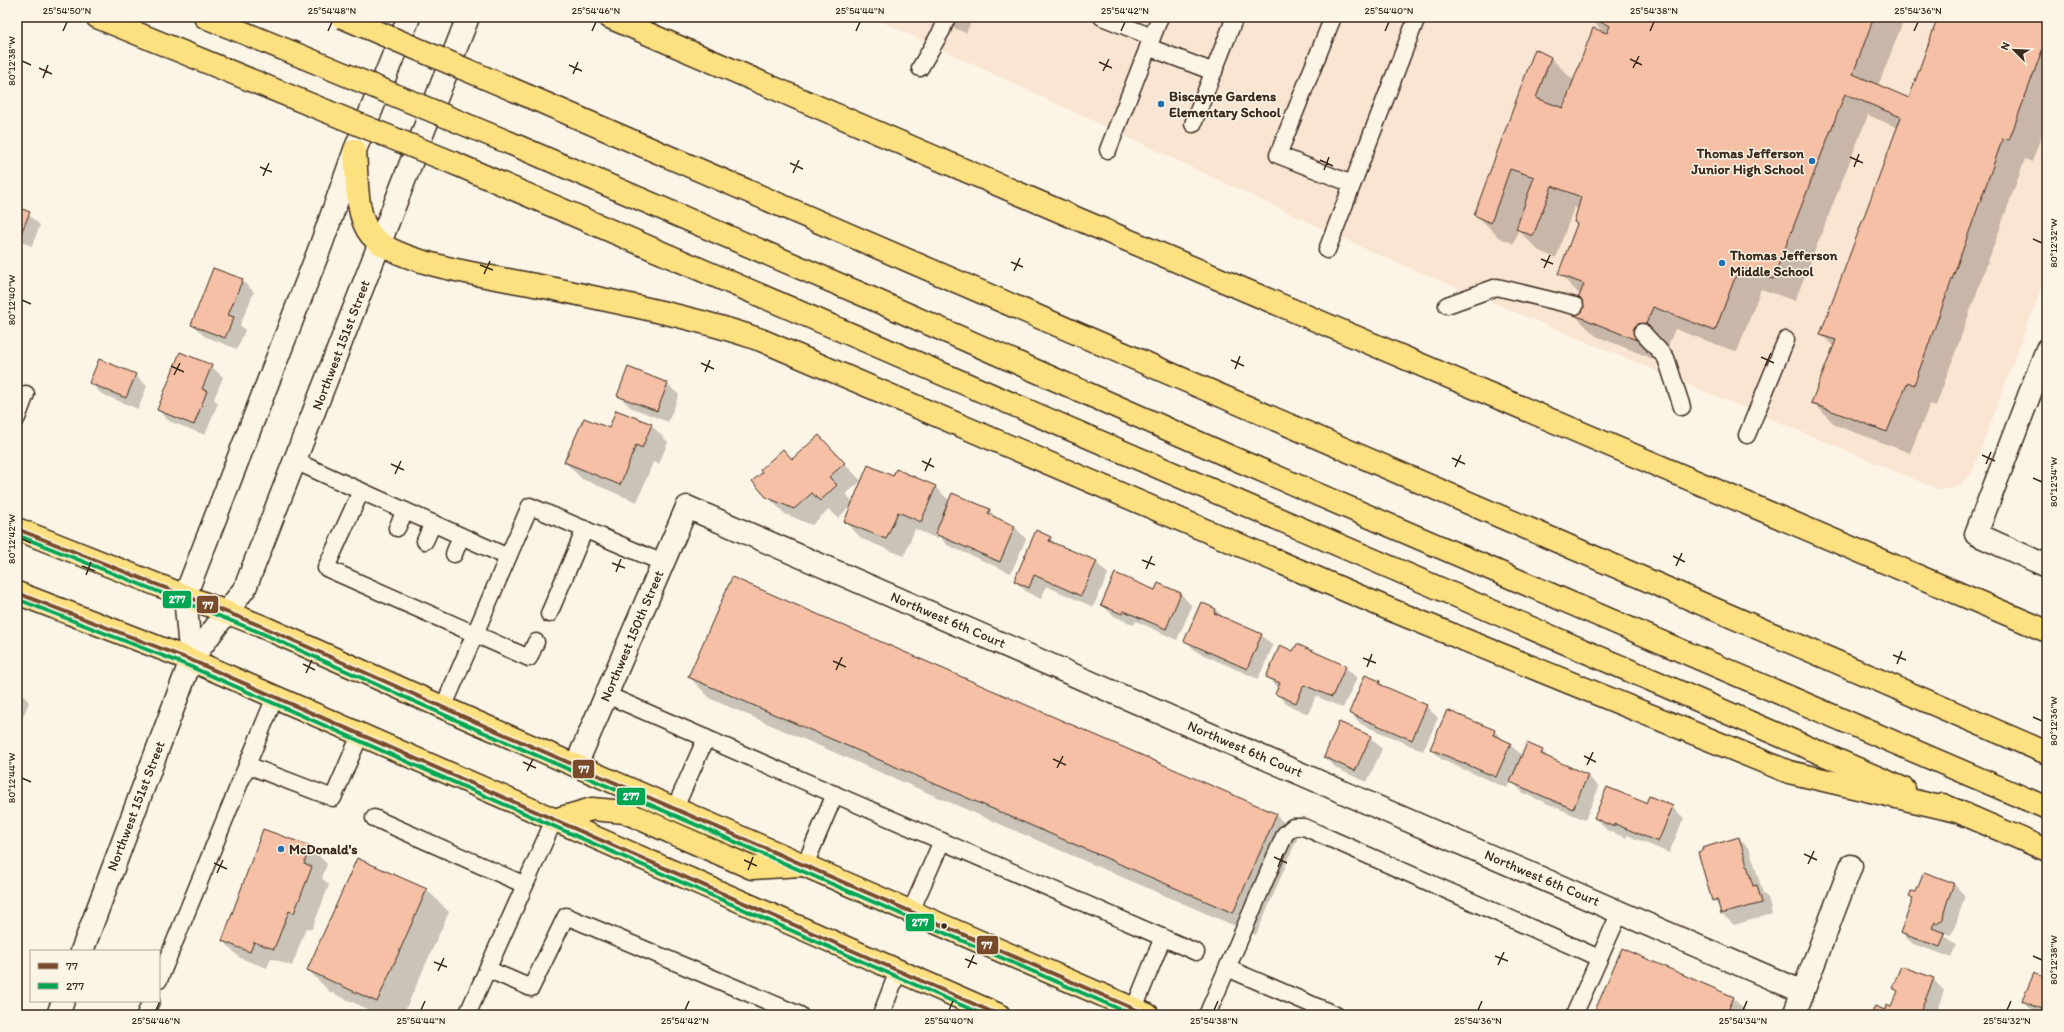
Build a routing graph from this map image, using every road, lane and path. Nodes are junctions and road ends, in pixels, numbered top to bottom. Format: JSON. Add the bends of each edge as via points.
{"nodes":[{"id":1,"x":97,"y":17,"type":"edge"},
{"id":2,"x":205,"y":17,"type":"edge"},
{"id":3,"x":342,"y":17,"type":"edge"},
{"id":4,"x":372,"y":17,"type":"edge"},
{"id":5,"x":409,"y":17,"type":"edge"},
{"id":6,"x":468,"y":17,"type":"edge"},
{"id":7,"x":609,"y":17,"type":"edge"},
{"id":8,"x":947,"y":17,"type":"edge"},
{"id":9,"x":1102,"y":17,"type":"edge"},
{"id":10,"x":1160,"y":17,"type":"edge"},
{"id":11,"x":1235,"y":17,"type":"edge"},
{"id":12,"x":1333,"y":17,"type":"edge"},
{"id":13,"x":1417,"y":17,"type":"edge"},
{"id":14,"x":1150,"y":42,"type":"junction"},
{"id":15,"x":920,"y":68,"type":"dead end"},
{"id":16,"x":1214,"y":72,"type":"junction"},
{"id":17,"x":530,"y":90,"type":"junction"},
{"id":18,"x":1193,"y":124,"type":"dead end"},
{"id":19,"x":355,"y":150,"type":"junction"},
{"id":20,"x":1108,"y":150,"type":"dead end"},
{"id":21,"x":1352,"y":184,"type":"junction"},
{"id":22,"x":380,"y":244,"type":"junction"},
{"id":23,"x":1327,"y":250,"type":"dead end"},
{"id":24,"x":1447,"y":305,"type":"dead end"},
{"id":25,"x":1575,"y":306,"type":"dead end"},
{"id":26,"x":1642,"y":332,"type":"dead end"},
{"id":27,"x":1786,"y":340,"type":"dead end"},
{"id":28,"x":2047,"y":348,"type":"edge"},
{"id":29,"x":26,"y":394,"type":"dead end"},
{"id":30,"x":1682,"y":407,"type":"dead end"},
{"id":31,"x":17,"y":418,"type":"edge"},
{"id":32,"x":1747,"y":435,"type":"dead end"},
{"id":33,"x":295,"y":462,"type":"junction"},
{"id":34,"x":360,"y":491,"type":"junction"},
{"id":35,"x":686,"y":507,"type":"joint"},
{"id":36,"x":405,"y":511,"type":"junction"},
{"id":37,"x":433,"y":523,"type":"junction"},
{"id":38,"x":397,"y":528,"type":"dead end"},
{"id":39,"x":17,"y":529,"type":"edge"},
{"id":40,"x":585,"y":530,"type":"junction"},
{"id":41,"x":461,"y":536,"type":"junction"},
{"id":42,"x":425,"y":541,"type":"dead end"},
{"id":43,"x":454,"y":554,"type":"dead end"},
{"id":44,"x":508,"y":557,"type":"junction"},
{"id":45,"x":663,"y":563,"type":"junction"},
{"id":46,"x":2047,"y":566,"type":"edge"},
{"id":47,"x":17,"y":593,"type":"edge"},
{"id":48,"x":185,"y":596,"type":"junction"},
{"id":49,"x":227,"y":612,"type":"junction"},
{"id":50,"x":548,"y":614,"type":"dead end"},
{"id":51,"x":2047,"y":631,"type":"edge"},
{"id":52,"x":474,"y":635,"type":"junction"},
{"id":53,"x":536,"y":642,"type":"dead end"},
{"id":54,"x":191,"y":660,"type":"junction"},
{"id":55,"x":607,"y":695,"type":"junction"},
{"id":56,"x":275,"y":697,"type":"junction"},
{"id":57,"x":443,"y":708,"type":"junction"},
{"id":58,"x":360,"y":735,"type":"junction"},
{"id":59,"x":706,"y":738,"type":"junction"},
{"id":60,"x":2047,"y":753,"type":"edge"},
{"id":61,"x":247,"y":765,"type":"junction"},
{"id":62,"x":576,"y":765,"type":"junction"},
{"id":63,"x":835,"y":794,"type":"junction"},
{"id":64,"x":675,"y":808,"type":"junction"},
{"id":65,"x":2047,"y":808,"type":"edge"},
{"id":66,"x":1956,"y":811,"type":"junction"},
{"id":67,"x":374,"y":818,"type":"dead end"},
{"id":68,"x":554,"y":820,"type":"junction"},
{"id":69,"x":942,"y":841,"type":"junction"},
{"id":70,"x":2047,"y":850,"type":"edge"},
{"id":71,"x":805,"y":865,"type":"junction"},
{"id":72,"x":1851,"y":866,"type":"dead end"},
{"id":73,"x":525,"y":884,"type":"junction"},
{"id":74,"x":912,"y":912,"type":"junction"},
{"id":75,"x":1620,"y":912,"type":"junction"},
{"id":76,"x":1163,"y":937,"type":"junction"},
{"id":77,"x":82,"y":950,"type":"edge"},
{"id":78,"x":1196,"y":952,"type":"dead end"},
{"id":79,"x":1599,"y":958,"type":"junction"},
{"id":80,"x":1227,"y":968,"type":"junction"},
{"id":81,"x":487,"y":969,"type":"junction"},
{"id":82,"x":898,"y":971,"type":"junction"},
{"id":83,"x":160,"y":978,"type":"edge"},
{"id":84,"x":1803,"y":992,"type":"junction"},
{"id":85,"x":63,"y":1002,"type":"edge"},
{"id":86,"x":151,"y":1002,"type":"edge"},
{"id":87,"x":1141,"y":1012,"type":"edge"},
{"id":88,"x":58,"y":1015,"type":"edge"},
{"id":89,"x":145,"y":1015,"type":"edge"},
{"id":90,"x":467,"y":1015,"type":"edge"},
{"id":91,"x":800,"y":1015,"type":"edge"},
{"id":92,"x":881,"y":1015,"type":"edge"},
{"id":93,"x":999,"y":1015,"type":"edge"},
{"id":94,"x":1207,"y":1015,"type":"edge"},
{"id":95,"x":1336,"y":1015,"type":"edge"},
{"id":96,"x":1574,"y":1015,"type":"edge"},
{"id":97,"x":1794,"y":1015,"type":"edge"}],
"edges":[{"from":1,"to":66,"type":"main road","bridge":true,"via":[[456,164]]},
{"from":2,"to":65,"type":"main road","bridge":true,"via":[[510,143],[1233,458]]},
{"from":3,"to":17,"type":"main road","bridge":true},
{"from":4,"to":17,"type":"main road"},
{"from":5,"to":19,"type":"street","name":"Northwest 151st Street"},
{"from":6,"to":22,"type":"street","name":"Northwest 151st Street"},
{"from":7,"to":51,"type":"main road"},
{"from":8,"to":15,"type":"lane"},
{"from":9,"to":14,"type":"lane"},
{"from":10,"to":14,"type":"lane"},
{"from":11,"to":16,"type":"lane"},
{"from":12,"to":21,"type":"lane","via":[[1278,155]]},
{"from":13,"to":21,"type":"lane"},
{"from":14,"to":16,"type":"lane"},
{"from":14,"to":20,"type":"lane"},
{"from":16,"to":18,"type":"lane"},
{"from":17,"to":60,"type":"main road"},
{"from":19,"to":22,"type":"main road","via":[[362,220]]},
{"from":19,"to":48,"type":"street","name":"Northwest 151st Street","via":[[321,245]]},
{"from":21,"to":23,"type":"lane"},
{"from":22,"to":33,"type":"street","name":"Northwest 151st Street"},
{"from":22,"to":66,"type":"main road","via":[[420,261],[554,288],[726,328],[761,340],[1389,609],[1789,772]]},
{"from":24,"to":25,"type":"lane","via":[[1497,287]]},
{"from":26,"to":30,"type":"lane","via":[[1666,358]]},
{"from":27,"to":32,"type":"lane"},
{"from":28,"to":46,"type":"street","via":[[1976,534]]},
{"from":29,"to":31,"type":"lane"},
{"from":33,"to":34,"type":"lane"},
{"from":33,"to":49,"type":"street","name":"Northwest 151st Street","via":[[245,588]]},
{"from":34,"to":36,"type":"lane"},
{"from":34,"to":52,"type":"lane","via":[[326,568],[373,583],[431,608]]},
{"from":35,"to":45,"type":"street","name":"Northwest 150th Street"},
{"from":35,"to":75,"type":"street","name":"Northwest 6th Court"},
{"from":36,"to":37,"type":"lane"},
{"from":36,"to":38,"type":"lane"},
{"from":37,"to":41,"type":"lane"},
{"from":37,"to":42,"type":"lane"},
{"from":39,"to":48,"type":"main road"},
{"from":40,"to":44,"type":"lane","via":[[530,506]]},
{"from":40,"to":45,"type":"lane"},
{"from":40,"to":50,"type":"lane"},
{"from":41,"to":43,"type":"lane"},
{"from":41,"to":44,"type":"lane"},
{"from":44,"to":52,"type":"lane"},
{"from":45,"to":55,"type":"street","name":"Northwest 150th Street"},
{"from":47,"to":54,"type":"main road"},
{"from":48,"to":49,"type":"main road"},
{"from":48,"to":54,"type":"street","name":"Northwest 151st Street"},
{"from":49,"to":54,"type":"street","name":"Northwest 151st Street"},
{"from":49,"to":57,"type":"main road"},
{"from":52,"to":53,"type":"lane","via":[[529,658]]},
{"from":52,"to":57,"type":"lane"},
{"from":54,"to":56,"type":"main road"},
{"from":54,"to":77,"type":"street","name":"Northwest 151st Street"},
{"from":55,"to":59,"type":"lane"},
{"from":55,"to":62,"type":"street","name":"Northwest 150th Street"},
{"from":56,"to":58,"type":"main road"},
{"from":56,"to":61,"type":"lane"},
{"from":57,"to":62,"type":"main road"},
{"from":58,"to":61,"type":"lane","via":[[333,798]]},
{"from":58,"to":68,"type":"main road"},
{"from":59,"to":63,"type":"lane"},
{"from":59,"to":64,"type":"lane"},
{"from":61,"to":83,"type":"lane"},
{"from":62,"to":64,"type":"main road"},
{"from":63,"to":69,"type":"lane"},
{"from":63,"to":71,"type":"lane"},
{"from":64,"to":71,"type":"main road"},
{"from":66,"to":70,"type":"main road"},
{"from":67,"to":73,"type":"lane"},
{"from":68,"to":71,"type":"main road","via":[[592,809],[625,812],[752,868]]},
{"from":68,"to":73,"type":"lane"},
{"from":68,"to":82,"type":"main road"},
{"from":69,"to":74,"type":"lane"},
{"from":69,"to":76,"type":"lane"},
{"from":71,"to":74,"type":"main road"},
{"from":72,"to":84,"type":"street"},
{"from":73,"to":81,"type":"lane"},
{"from":74,"to":87,"type":"main road"},
{"from":75,"to":79,"type":"lane"},
{"from":75,"to":84,"type":"street","name":"Northwest 6th Court"},
{"from":76,"to":78,"type":"lane"},
{"from":76,"to":87,"type":"lane"},
{"from":79,"to":80,"type":"lane","via":[[1304,827],[1293,827],[1285,834]]},
{"from":79,"to":96,"type":"lane"},
{"from":80,"to":94,"type":"lane"},
{"from":80,"to":95,"type":"lane"},
{"from":81,"to":90,"type":"lane"},
{"from":81,"to":91,"type":"lane","via":[[531,988],[566,916]]},
{"from":82,"to":92,"type":"lane"},
{"from":82,"to":93,"type":"main road"},
{"from":84,"to":97,"type":"street"},
{"from":85,"to":88,"type":"street"},
{"from":86,"to":89,"type":"lane"}]}
